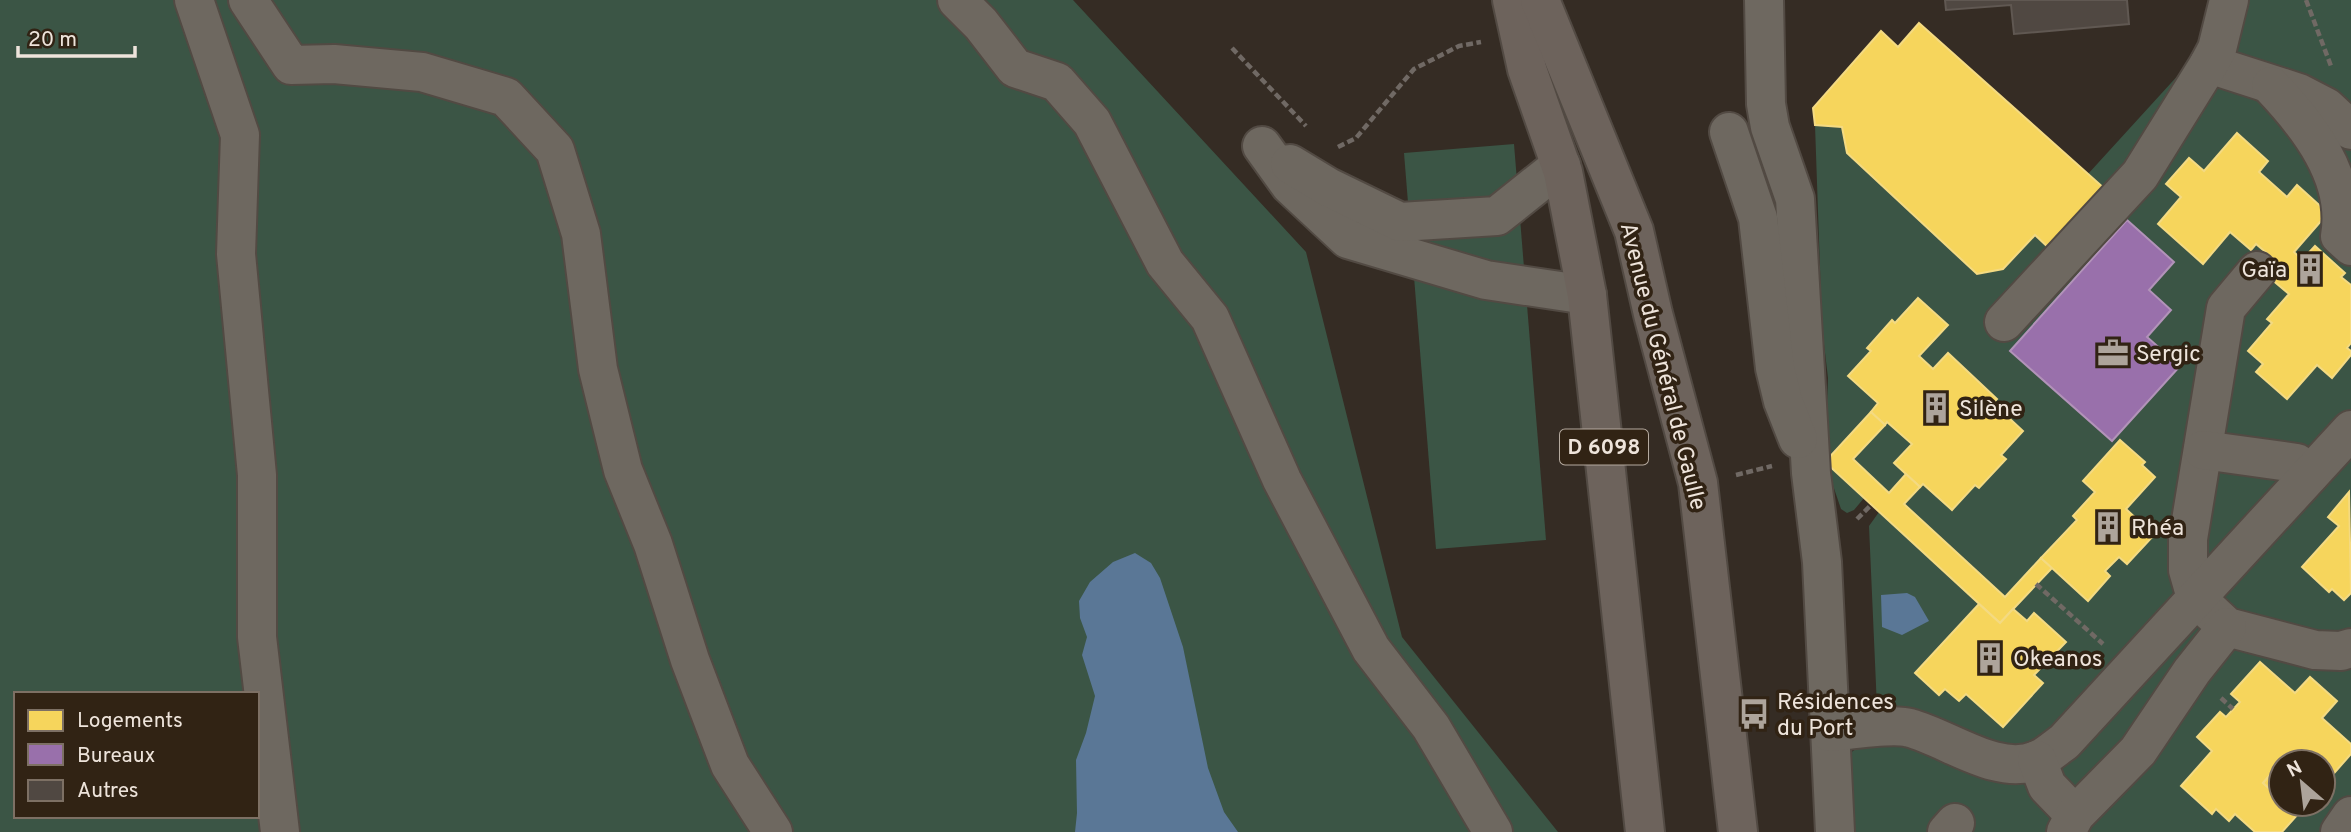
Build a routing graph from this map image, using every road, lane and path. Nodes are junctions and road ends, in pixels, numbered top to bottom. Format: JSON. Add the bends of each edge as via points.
{"nodes":[{"id":1,"x":194,"y":0,"type":"edge"},
{"id":2,"x":248,"y":0,"type":"edge"},
{"id":3,"x":957,"y":0,"type":"edge"},
{"id":4,"x":1512,"y":0,"type":"edge"},
{"id":5,"x":1540,"y":0,"type":"edge"},
{"id":6,"x":1764,"y":0,"type":"edge"},
{"id":7,"x":2229,"y":0,"type":"edge"},
{"id":8,"x":1485,"y":41,"type":"dead end"},
{"id":9,"x":1232,"y":48,"type":"dead end"},
{"id":10,"x":2209,"y":64,"type":"junction"},
{"id":11,"x":2271,"y":86,"type":"junction"},
{"id":12,"x":2351,"y":130,"type":"edge"},
{"id":13,"x":1728,"y":132,"type":"dead end"},
{"id":14,"x":1312,"y":134,"type":"dead end"},
{"id":15,"x":1329,"y":145,"type":"dead end"},
{"id":16,"x":1561,"y":165,"type":"junction"},
{"id":17,"x":2351,"y":246,"type":"edge"},
{"id":18,"x":2256,"y":271,"type":"dead end"},
{"id":19,"x":1587,"y":295,"type":"junction"},
{"id":20,"x":1653,"y":314,"type":"junction"},
{"id":21,"x":2004,"y":322,"type":"dead end"},
{"id":22,"x":2351,"y":430,"type":"edge"},
{"id":23,"x":2203,"y":450,"type":"junction"},
{"id":24,"x":1764,"y":468,"type":"dead end"},
{"id":25,"x":1749,"y":472,"type":"dead end"},
{"id":26,"x":1811,"y":473,"type":"junction"},
{"id":27,"x":2310,"y":474,"type":"junction"},
{"id":28,"x":2036,"y":584,"type":"dead end"},
{"id":29,"x":2196,"y":598,"type":"junction"},
{"id":30,"x":2227,"y":627,"type":"junction"},
{"id":31,"x":2351,"y":649,"type":"edge"},
{"id":32,"x":2131,"y":669,"type":"junction"},
{"id":33,"x":1830,"y":732,"type":"junction"},
{"id":34,"x":2037,"y":760,"type":"junction"},
{"id":35,"x":2351,"y":816,"type":"edge"},
{"id":36,"x":2071,"y":823,"type":"edge"},
{"id":37,"x":280,"y":832,"type":"edge"},
{"id":38,"x":773,"y":832,"type":"edge"},
{"id":39,"x":1493,"y":832,"type":"edge"},
{"id":40,"x":1645,"y":832,"type":"edge"},
{"id":41,"x":1738,"y":832,"type":"edge"},
{"id":42,"x":1835,"y":832,"type":"edge"},
{"id":43,"x":2340,"y":832,"type":"edge"}],
"edges":[{"from":1,"to":37,"type":"lane","via":[[240,135],[236,254],[257,475],[257,637]]},
{"from":2,"to":38,"type":"lane","via":[[291,65],[422,72],[506,97],[555,150],[581,234],[598,369],[623,470],[730,765]]},
{"from":3,"to":39,"type":"lane","via":[[1015,68],[1057,82],[1092,122],[1165,263],[1210,318],[1282,480],[1371,649],[1431,727]]},
{"from":4,"to":16,"type":"main road","number":"D 6098","via":[[1527,69]]},
{"from":5,"to":20,"type":"main road","name":"Avenue du Général de Gaulle","via":[[1634,231]]},
{"from":6,"to":26,"type":"lane","via":[[1766,104],[1795,199]]},
{"from":7,"to":10,"type":"lane"},
{"from":8,"to":15,"type":"path","via":[[1459,46],[1414,69],[1356,138],[1336,148]]},
{"from":9,"to":14,"type":"path"},
{"from":10,"to":11,"type":"lane"},
{"from":10,"to":21,"type":"lane","via":[[2140,175]]},
{"from":11,"to":12,"type":"lane","via":[[2326,107]]},
{"from":11,"to":17,"type":"lane","via":[[2297,113],[2325,156],[2343,221],[2340,236]]},
{"from":13,"to":26,"type":"lane","via":[[1758,218],[1777,379]]},
{"from":16,"to":19,"type":"main road","number":"D 6098"},
{"from":16,"to":19,"type":"lane","via":[[1497,216],[1400,222],[1328,187],[1262,146],[1290,185],[1348,239],[1486,280]]},
{"from":18,"to":23,"type":"lane","via":[[2226,308]]},
{"from":19,"to":20,"type":"main road","via":[[1607,272],[1622,267],[1632,271]]},
{"from":19,"to":40,"type":"main road","number":"D 6098"},
{"from":20,"to":41,"type":"main road","name":"Avenue du Général de Gaulle","via":[[1698,483]]},
{"from":22,"to":27,"type":"lane"},
{"from":23,"to":27,"type":"lane","via":[[2297,463]]},
{"from":23,"to":29,"type":"lane","via":[[2188,539]]},
{"from":24,"to":25,"type":"path"},
{"from":26,"to":33,"type":"lane","via":[[1822,562]]},
{"from":27,"to":29,"type":"lane"},
{"from":28,"to":32,"type":"path"},
{"from":29,"to":30,"type":"lane"},
{"from":29,"to":32,"type":"lane"},
{"from":30,"to":31,"type":"lane","via":[[2315,650]]},
{"from":30,"to":36,"type":"lane","via":[[2137,751]]},
{"from":32,"to":34,"type":"lane","via":[[2064,742]]},
{"from":33,"to":34,"type":"lane","via":[[1908,727],[1987,759],[2008,764]]},
{"from":33,"to":42,"type":"lane"},
{"from":34,"to":36,"type":"lane","via":[[2047,786]]},
{"from":35,"to":43,"type":"lane"}]}
